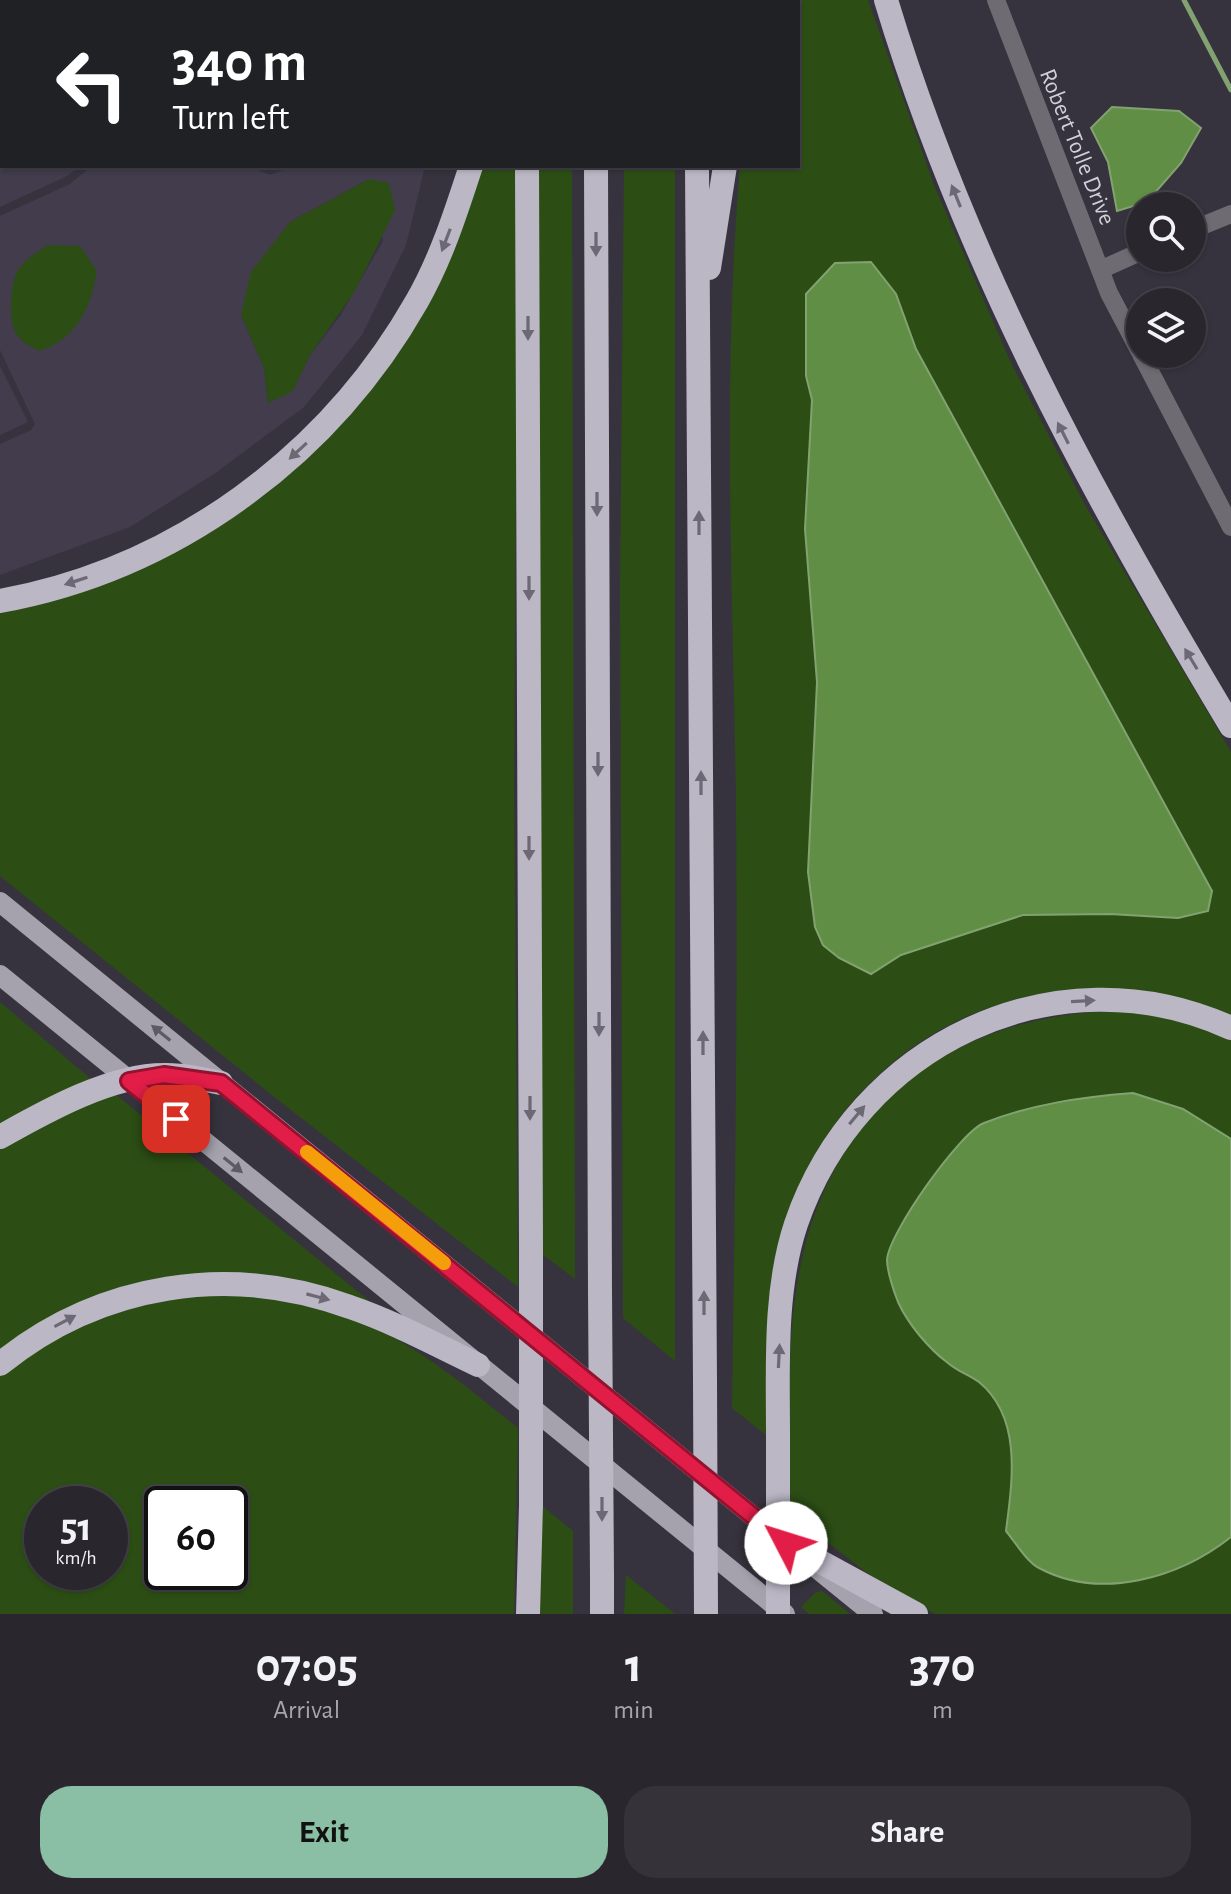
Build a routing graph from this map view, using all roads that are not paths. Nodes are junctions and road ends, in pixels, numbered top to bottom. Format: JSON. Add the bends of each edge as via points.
{"nodes":[{"id":1,"x":886,"y":0,"type":"edge"},
{"id":2,"x":996,"y":0,"type":"edge"},
{"id":3,"x":470,"y":168,"type":"edge"},
{"id":4,"x":527,"y":168,"type":"edge"},
{"id":5,"x":596,"y":168,"type":"edge"},
{"id":6,"x":697,"y":168,"type":"edge"},
{"id":7,"x":725,"y":168,"type":"edge"},
{"id":8,"x":1231,"y":214,"type":"edge"},
{"id":9,"x":1206,"y":224,"type":"edge"},
{"id":10,"x":1126,"y":258,"type":"edge"},
{"id":11,"x":1100,"y":270,"type":"junction"},
{"id":12,"x":1126,"y":324,"type":"edge"},
{"id":13,"x":698,"y":341,"type":"junction"},
{"id":14,"x":1148,"y":368,"type":"edge"},
{"id":15,"x":1231,"y":527,"type":"edge"},
{"id":16,"x":0,"y":601,"type":"edge"},
{"id":17,"x":1231,"y":726,"type":"edge"},
{"id":18,"x":0,"y":902,"type":"edge"},
{"id":19,"x":0,"y":975,"type":"edge"},
{"id":20,"x":1231,"y":1028,"type":"edge"},
{"id":21,"x":129,"y":1081,"type":"junction"},
{"id":22,"x":221,"y":1083,"type":"junction"},
{"id":23,"x":0,"y":1137,"type":"edge"},
{"id":24,"x":0,"y":1364,"type":"edge"},
{"id":25,"x":478,"y":1365,"type":"junction"},
{"id":26,"x":786,"y":1543,"type":"junction"},
{"id":27,"x":528,"y":1614,"type":"edge"},
{"id":28,"x":602,"y":1614,"type":"edge"},
{"id":29,"x":706,"y":1614,"type":"edge"},
{"id":30,"x":778,"y":1614,"type":"edge"},
{"id":31,"x":785,"y":1614,"type":"edge"},
{"id":32,"x":873,"y":1614,"type":"edge"},
{"id":33,"x":916,"y":1614,"type":"edge"}],
"edges":[{"from":17,"to":1,"type":"highway","one_way":true,"via":[[1116,533],[1023,352],[940,157]]},
{"from":2,"to":11,"type":"street","name":"Robert Tolle Drive"},
{"from":3,"to":16,"type":"highway","one_way":true,"via":[[440,255],[399,331],[355,392],[298,451],[226,508],[166,544],[87,578]]},
{"from":4,"to":27,"type":"highway","one_way":true,"bridge":true},
{"from":5,"to":28,"type":"highway","one_way":true,"bridge":true},
{"from":6,"to":13,"type":"highway"},
{"from":7,"to":13,"type":"highway"},
{"from":8,"to":9,"type":"street"},
{"from":10,"to":11,"type":"street"},
{"from":11,"to":12,"type":"street","name":"Robert Tolle Drive"},
{"from":29,"to":13,"type":"highway","one_way":true,"bridge":true},
{"from":14,"to":15,"type":"street","name":"Robert Tolle Drive"},
{"from":22,"to":18,"type":"main road","one_way":true},
{"from":19,"to":21,"type":"main road"},
{"from":30,"to":20,"type":"highway","one_way":true,"bridge":true,"via":[[781,1310],[795,1227],[827,1155],[870,1099],[918,1057],[967,1030],[1022,1011],[1070,1002],[1140,1002]]},
{"from":21,"to":22,"type":"highway","via":[[164,1075]]},
{"from":21,"to":23,"type":"highway","via":[[44,1112]]},
{"from":21,"to":25,"type":"main road","one_way":true},
{"from":22,"to":26,"type":"main road"},
{"from":24,"to":25,"type":"highway","one_way":true,"via":[[45,1332],[111,1302],[183,1285],[234,1283],[294,1290],[352,1307]]},
{"from":25,"to":31,"type":"main road"},
{"from":26,"to":32,"type":"main road"},
{"from":26,"to":33,"type":"highway"}]}
